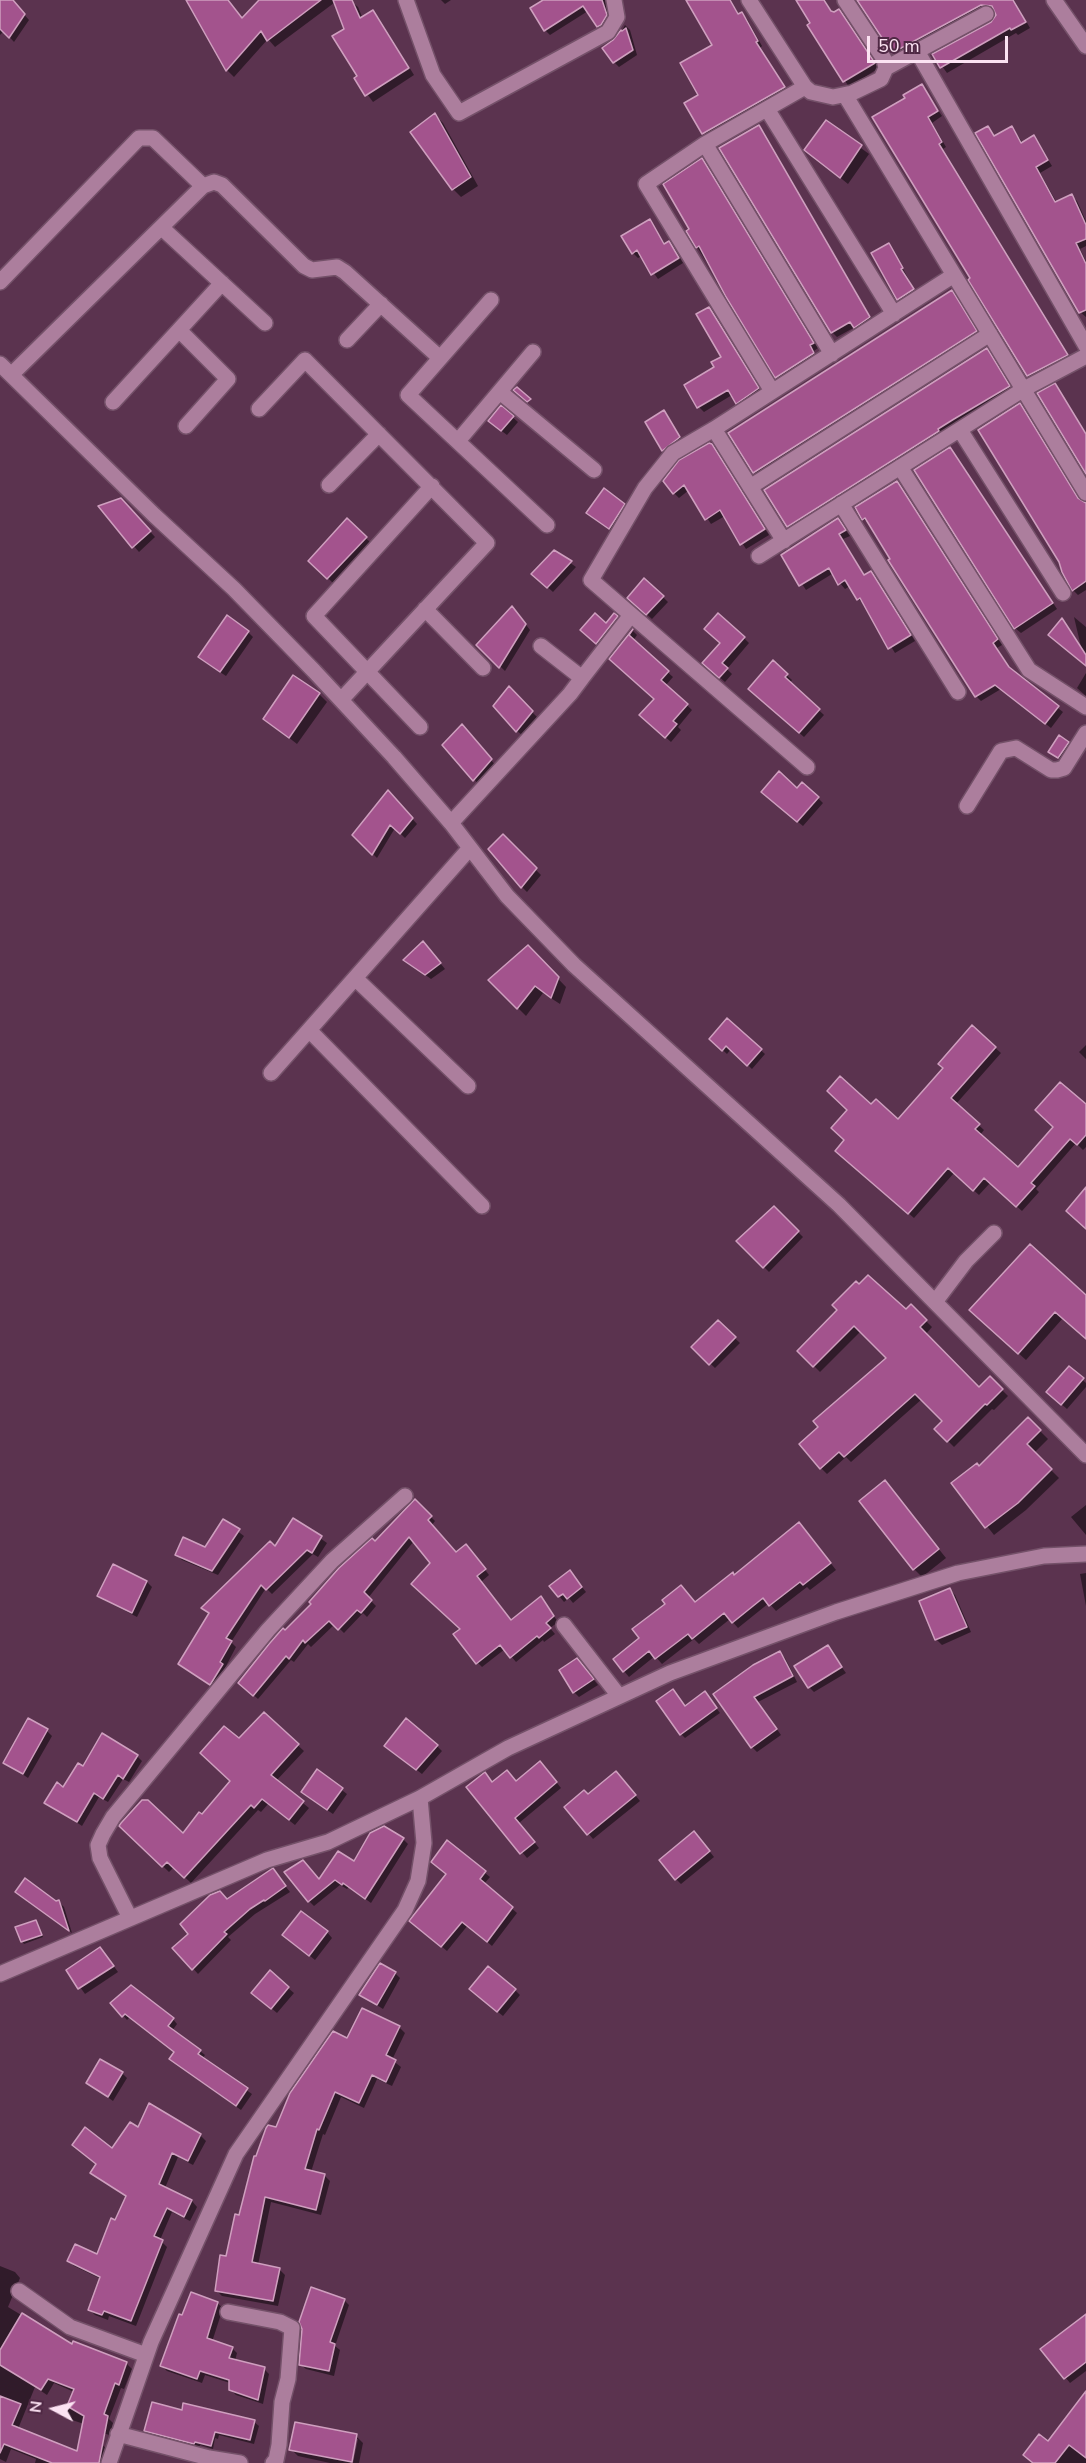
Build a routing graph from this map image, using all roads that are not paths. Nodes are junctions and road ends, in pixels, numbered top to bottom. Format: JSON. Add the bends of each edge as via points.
{"nodes":[{"id":1,"x":406,"y":0,"type":"edge"},
{"id":2,"x":615,"y":0,"type":"edge"},
{"id":3,"x":749,"y":0,"type":"edge"},
{"id":4,"x":845,"y":0,"type":"edge"},
{"id":5,"x":1054,"y":0,"type":"edge"},
{"id":6,"x":986,"y":14,"type":"dead end"},
{"id":7,"x":1086,"y":46,"type":"edge"},
{"id":8,"x":917,"y":51,"type":"junction"},
{"id":9,"x":886,"y":68,"type":"junction"},
{"id":10,"x":806,"y":87,"type":"junction"},
{"id":11,"x":845,"y":95,"type":"junction"},
{"id":12,"x":767,"y":109,"type":"junction"},
{"id":13,"x":705,"y":144,"type":"junction"},
{"id":14,"x":203,"y":186,"type":"junction"},
{"id":15,"x":162,"y":228,"type":"junction"},
{"id":16,"x":954,"y":275,"type":"junction"},
{"id":17,"x":0,"y":282,"type":"edge"},
{"id":18,"x":222,"y":283,"type":"junction"},
{"id":19,"x":491,"y":300,"type":"dead end"},
{"id":20,"x":381,"y":304,"type":"junction"},
{"id":21,"x":894,"y":314,"type":"junction"},
{"id":22,"x":265,"y":323,"type":"dead end"},
{"id":23,"x":179,"y":330,"type":"junction"},
{"id":24,"x":990,"y":334,"type":"junction"},
{"id":25,"x":346,"y":340,"type":"dead end"},
{"id":26,"x":1086,"y":346,"type":"edge"},
{"id":27,"x":533,"y":352,"type":"dead end"},
{"id":28,"x":832,"y":354,"type":"junction"},
{"id":29,"x":1086,"y":356,"type":"edge"},
{"id":30,"x":440,"y":358,"type":"junction"},
{"id":31,"x":0,"y":363,"type":"edge"},
{"id":32,"x":12,"y":374,"type":"junction"},
{"id":33,"x":1024,"y":389,"type":"junction"},
{"id":34,"x":772,"y":391,"type":"junction"},
{"id":35,"x":500,"y":392,"type":"junction"},
{"id":36,"x":114,"y":402,"type":"dead end"},
{"id":37,"x":259,"y":409,"type":"dead end"},
{"id":38,"x":186,"y":426,"type":"dead end"},
{"id":39,"x":714,"y":429,"type":"junction"},
{"id":40,"x":960,"y":430,"type":"junction"},
{"id":41,"x":379,"y":434,"type":"junction"},
{"id":42,"x":458,"y":441,"type":"junction"},
{"id":43,"x":900,"y":467,"type":"junction"},
{"id":44,"x":594,"y":470,"type":"dead end"},
{"id":45,"x":329,"y":485,"type":"dead end"},
{"id":46,"x":432,"y":486,"type":"junction"},
{"id":47,"x":750,"y":487,"type":"junction"},
{"id":48,"x":1086,"y":493,"type":"edge"},
{"id":49,"x":841,"y":504,"type":"junction"},
{"id":50,"x":547,"y":525,"type":"dead end"},
{"id":51,"x":784,"y":540,"type":"junction"},
{"id":52,"x":759,"y":556,"type":"dead end"},
{"id":53,"x":1064,"y":593,"type":"dead end"},
{"id":54,"x":425,"y":609,"type":"junction"},
{"id":55,"x":631,"y":615,"type":"junction"},
{"id":56,"x":541,"y":646,"type":"dead end"},
{"id":57,"x":483,"y":668,"type":"dead end"},
{"id":58,"x":367,"y":671,"type":"junction"},
{"id":59,"x":582,"y":678,"type":"junction"},
{"id":60,"x":958,"y":692,"type":"dead end"},
{"id":61,"x":341,"y":699,"type":"junction"},
{"id":62,"x":1086,"y":707,"type":"edge"},
{"id":63,"x":420,"y":727,"type":"dead end"},
{"id":64,"x":1086,"y":733,"type":"edge"},
{"id":65,"x":807,"y":767,"type":"dead end"},
{"id":66,"x":966,"y":806,"type":"dead end"},
{"id":67,"x":451,"y":823,"type":"junction"},
{"id":68,"x":470,"y":848,"type":"junction"},
{"id":69,"x":355,"y":978,"type":"junction"},
{"id":70,"x":309,"y":1030,"type":"junction"},
{"id":71,"x":271,"y":1073,"type":"dead end"},
{"id":72,"x":468,"y":1086,"type":"dead end"},
{"id":73,"x":482,"y":1206,"type":"dead end"},
{"id":74,"x":994,"y":1233,"type":"dead end"},
{"id":75,"x":935,"y":1302,"type":"junction"},
{"id":76,"x":1086,"y":1455,"type":"edge"},
{"id":77,"x":405,"y":1496,"type":"dead end"},
{"id":78,"x":1086,"y":1554,"type":"edge"},
{"id":79,"x":564,"y":1625,"type":"dead end"},
{"id":80,"x":620,"y":1696,"type":"junction"},
{"id":81,"x":420,"y":1798,"type":"junction"},
{"id":82,"x":130,"y":1918,"type":"junction"},
{"id":83,"x":0,"y":1974,"type":"edge"},
{"id":84,"x":19,"y":2291,"type":"dead end"},
{"id":85,"x":228,"y":2312,"type":"dead end"},
{"id":86,"x":146,"y":2355,"type":"junction"},
{"id":87,"x":118,"y":2434,"type":"junction"},
{"id":88,"x":109,"y":2463,"type":"edge"},
{"id":89,"x":240,"y":2463,"type":"edge"},
{"id":90,"x":273,"y":2463,"type":"edge"}],
"edges":[{"from":1,"to":2,"type":"street","via":[[433,75],[459,113],[608,32],[617,17]]},
{"from":3,"to":10,"type":"street"},
{"from":4,"to":9,"type":"street"},
{"from":5,"to":7,"type":"street"},
{"from":6,"to":8,"type":"street"},
{"from":8,"to":9,"type":"street"},
{"from":8,"to":26,"type":"street"},
{"from":9,"to":11,"type":"street","via":[[881,79]]},
{"from":10,"to":11,"type":"street","via":[[828,96]]},
{"from":10,"to":12,"type":"street"},
{"from":11,"to":16,"type":"street"},
{"from":12,"to":13,"type":"street"},
{"from":12,"to":21,"type":"street"},
{"from":13,"to":28,"type":"street"},
{"from":13,"to":34,"type":"street","via":[[646,184]]},
{"from":14,"to":15,"type":"street"},
{"from":14,"to":17,"type":"street","via":[[153,138],[139,138]]},
{"from":14,"to":20,"type":"street","via":[[214,182],[222,185],[304,266],[312,270],[337,267]]},
{"from":15,"to":18,"type":"street"},
{"from":15,"to":32,"type":"street"},
{"from":16,"to":21,"type":"street"},
{"from":16,"to":24,"type":"street"},
{"from":18,"to":22,"type":"street"},
{"from":18,"to":23,"type":"street"},
{"from":19,"to":30,"type":"street"},
{"from":20,"to":25,"type":"street"},
{"from":20,"to":30,"type":"street"},
{"from":21,"to":28,"type":"street"},
{"from":23,"to":36,"type":"street"},
{"from":23,"to":38,"type":"street","via":[[228,380]]},
{"from":24,"to":33,"type":"street"},
{"from":24,"to":47,"type":"street"},
{"from":27,"to":35,"type":"street"},
{"from":28,"to":34,"type":"street"},
{"from":29,"to":33,"type":"street"},
{"from":30,"to":42,"type":"street","via":[[408,395]]},
{"from":31,"to":32,"type":"street"},
{"from":32,"to":61,"type":"street","via":[[234,589]]},
{"from":33,"to":40,"type":"street"},
{"from":33,"to":48,"type":"street"},
{"from":34,"to":39,"type":"street"},
{"from":35,"to":42,"type":"street"},
{"from":35,"to":44,"type":"street"},
{"from":37,"to":41,"type":"street","via":[[305,360]]},
{"from":39,"to":47,"type":"street"},
{"from":39,"to":55,"type":"street","via":[[673,453],[659,468],[591,580]]},
{"from":40,"to":43,"type":"street"},
{"from":40,"to":53,"type":"street"},
{"from":41,"to":45,"type":"street"},
{"from":41,"to":46,"type":"street"},
{"from":42,"to":50,"type":"street"},
{"from":43,"to":49,"type":"street"},
{"from":43,"to":62,"type":"street","via":[[1029,670]]},
{"from":46,"to":54,"type":"street","via":[[487,543]]},
{"from":46,"to":58,"type":"street","via":[[314,616]]},
{"from":47,"to":51,"type":"street"},
{"from":49,"to":51,"type":"street"},
{"from":49,"to":60,"type":"street"},
{"from":51,"to":52,"type":"street"},
{"from":54,"to":57,"type":"street"},
{"from":54,"to":58,"type":"street"},
{"from":55,"to":59,"type":"street"},
{"from":55,"to":65,"type":"street"},
{"from":56,"to":59,"type":"street"},
{"from":58,"to":61,"type":"street"},
{"from":58,"to":63,"type":"street"},
{"from":59,"to":67,"type":"street"},
{"from":61,"to":67,"type":"street"},
{"from":64,"to":66,"type":"street","via":[[1064,768],[1057,770],[1051,771],[1016,748],[1001,751]]},
{"from":67,"to":68,"type":"street"},
{"from":68,"to":69,"type":"street"},
{"from":68,"to":75,"type":"street","via":[[507,896],[574,965],[839,1205]]},
{"from":69,"to":70,"type":"street"},
{"from":69,"to":72,"type":"street"},
{"from":70,"to":71,"type":"street"},
{"from":70,"to":73,"type":"street"},
{"from":74,"to":75,"type":"street","via":[[966,1261]]},
{"from":75,"to":76,"type":"street"},
{"from":77,"to":82,"type":"street","via":[[332,1561],[268,1630],[113,1817],[98,1845],[100,1858]]},
{"from":78,"to":80,"type":"street","via":[[1044,1556],[958,1573],[836,1612],[670,1673]]},
{"from":79,"to":80,"type":"street"},
{"from":80,"to":81,"type":"street","via":[[507,1748]]},
{"from":81,"to":82,"type":"street","via":[[328,1842],[267,1860]]},
{"from":81,"to":86,"type":"street","via":[[424,1843],[418,1881],[405,1910],[236,2154]]},
{"from":82,"to":83,"type":"street"},
{"from":84,"to":86,"type":"street","via":[[70,2326]]},
{"from":85,"to":90,"type":"street","via":[[292,2328],[279,2445]]},
{"from":86,"to":87,"type":"street"},
{"from":87,"to":88,"type":"street"},
{"from":87,"to":89,"type":"street"}]}
